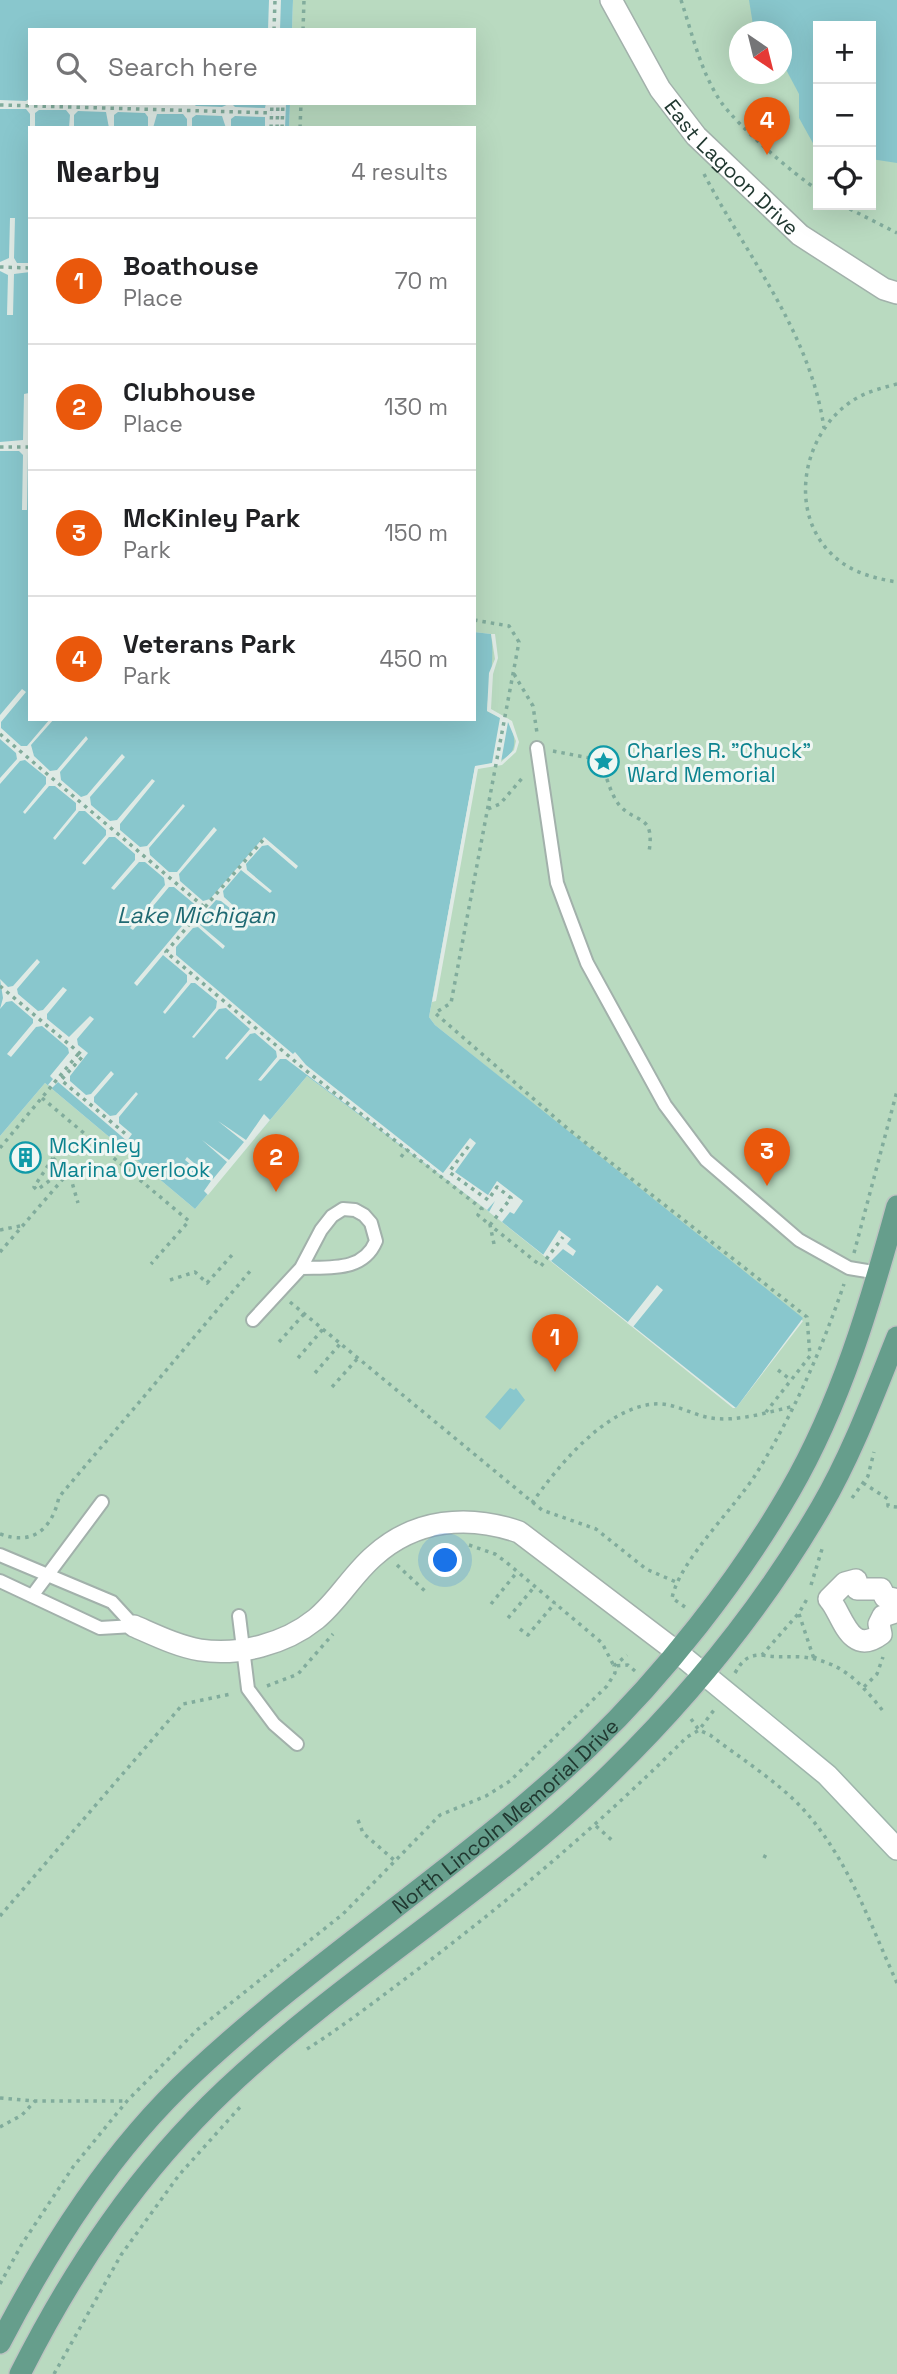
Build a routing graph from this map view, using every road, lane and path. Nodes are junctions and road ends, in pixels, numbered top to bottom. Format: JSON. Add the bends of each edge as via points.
{"nodes":[{"id":1,"x":275,"y":0,"type":"edge"},
{"id":2,"x":304,"y":0,"type":"edge"},
{"id":3,"x":611,"y":0,"type":"edge"},
{"id":4,"x":681,"y":0,"type":"edge"},
{"id":5,"x":274,"y":28,"type":"edge"},
{"id":6,"x":303,"y":28,"type":"edge"},
{"id":7,"x":0,"y":105,"type":"edge"},
{"id":8,"x":272,"y":105,"type":"edge"},
{"id":9,"x":278,"y":105,"type":"edge"},
{"id":10,"x":283,"y":105,"type":"edge"},
{"id":11,"x":301,"y":105,"type":"edge"},
{"id":12,"x":272,"y":113,"type":"junction"},
{"id":13,"x":271,"y":126,"type":"edge"},
{"id":14,"x":280,"y":126,"type":"edge"},
{"id":15,"x":280,"y":126,"type":"edge"},
{"id":16,"x":300,"y":126,"type":"edge"},
{"id":17,"x":702,"y":169,"type":"dead end"},
{"id":18,"x":813,"y":187,"type":"edge"},
{"id":19,"x":852,"y":210,"type":"edge"},
{"id":20,"x":897,"y":233,"type":"edge"},
{"id":21,"x":0,"y":267,"type":"edge"},
{"id":22,"x":28,"y":268,"type":"edge"},
{"id":23,"x":897,"y":293,"type":"edge"},
{"id":24,"x":897,"y":384,"type":"edge"},
{"id":25,"x":824,"y":428,"type":"junction"},
{"id":26,"x":0,"y":447,"type":"edge"},
{"id":27,"x":28,"y":447,"type":"edge"},
{"id":28,"x":897,"y":582,"type":"edge"},
{"id":29,"x":476,"y":620,"type":"edge"},
{"id":30,"x":0,"y":734,"type":"edge"},
{"id":31,"x":537,"y":748,"type":"joint"},
{"id":32,"x":264,"y":841,"type":"dead end"},
{"id":33,"x":649,"y":852,"type":"dead end"},
{"id":34,"x":204,"y":907,"type":"junction"},
{"id":35,"x":0,"y":986,"type":"edge"},
{"id":36,"x":79,"y":1053,"type":"junction"},
{"id":37,"x":897,"y":1091,"type":"edge"},
{"id":38,"x":42,"y":1098,"type":"junction"},
{"id":39,"x":128,"y":1136,"type":"dead end"},
{"id":40,"x":471,"y":1143,"type":"dead end"},
{"id":41,"x":0,"y":1148,"type":"edge"},
{"id":42,"x":407,"y":1149,"type":"junction"},
{"id":43,"x":401,"y":1157,"type":"dead end"},
{"id":44,"x":67,"y":1170,"type":"junction"},
{"id":45,"x":78,"y":1203,"type":"dead end"},
{"id":46,"x":897,"y":1206,"type":"edge"},
{"id":47,"x":22,"y":1225,"type":"junction"},
{"id":48,"x":490,"y":1225,"type":"junction"},
{"id":49,"x":0,"y":1230,"type":"edge"},
{"id":50,"x":563,"y":1237,"type":"dead end"},
{"id":51,"x":494,"y":1244,"type":"dead end"},
{"id":52,"x":0,"y":1252,"type":"edge"},
{"id":53,"x":232,"y":1255,"type":"dead end"},
{"id":54,"x":151,"y":1264,"type":"dead end"},
{"id":55,"x":849,"y":1268,"type":"junction"},
{"id":56,"x":301,"y":1269,"type":"junction"},
{"id":57,"x":251,"y":1270,"type":"dead end"},
{"id":58,"x":879,"y":1273,"type":"junction"},
{"id":59,"x":170,"y":1280,"type":"dead end"},
{"id":60,"x":288,"y":1300,"type":"dead end"},
{"id":61,"x":304,"y":1314,"type":"junction"},
{"id":62,"x":253,"y":1320,"type":"dead end"},
{"id":63,"x":323,"y":1329,"type":"junction"},
{"id":64,"x":897,"y":1337,"type":"edge"},
{"id":65,"x":279,"y":1342,"type":"dead end"},
{"id":66,"x":340,"y":1344,"type":"junction"},
{"id":67,"x":298,"y":1358,"type":"dead end"},
{"id":68,"x":358,"y":1359,"type":"junction"},
{"id":69,"x":778,"y":1370,"type":"dead end"},
{"id":70,"x":315,"y":1373,"type":"dead end"},
{"id":71,"x":790,"y":1380,"type":"junction"},
{"id":72,"x":332,"y":1387,"type":"dead end"},
{"id":73,"x":795,"y":1406,"type":"junction"},
{"id":74,"x":766,"y":1412,"type":"junction"},
{"id":75,"x":863,"y":1483,"type":"dead end"},
{"id":76,"x":102,"y":1502,"type":"dead end"},
{"id":77,"x":532,"y":1503,"type":"junction"},
{"id":78,"x":897,"y":1507,"type":"edge"},
{"id":79,"x":0,"y":1534,"type":"edge"},
{"id":80,"x":458,"y":1543,"type":"dead end"},
{"id":81,"x":0,"y":1555,"type":"edge"},
{"id":82,"x":404,"y":1558,"type":"dead end"},
{"id":83,"x":395,"y":1564,"type":"junction"},
{"id":84,"x":387,"y":1571,"type":"dead end"},
{"id":85,"x":518,"y":1572,"type":"junction"},
{"id":86,"x":48,"y":1575,"type":"junction"},
{"id":87,"x":0,"y":1581,"type":"edge"},
{"id":88,"x":676,"y":1582,"type":"junction"},
{"id":89,"x":535,"y":1586,"type":"junction"},
{"id":90,"x":426,"y":1592,"type":"dead end"},
{"id":91,"x":32,"y":1596,"type":"junction"},
{"id":92,"x":672,"y":1598,"type":"dead end"},
{"id":93,"x":555,"y":1602,"type":"junction"},
{"id":94,"x":491,"y":1604,"type":"dead end"},
{"id":95,"x":799,"y":1614,"type":"dead end"},
{"id":96,"x":239,"y":1616,"type":"dead end"},
{"id":97,"x":508,"y":1618,"type":"dead end"},
{"id":98,"x":134,"y":1626,"type":"junction"},
{"id":99,"x":341,"y":1626,"type":"dead end"},
{"id":100,"x":520,"y":1629,"type":"dead end"},
{"id":101,"x":881,"y":1644,"type":"dead end"},
{"id":102,"x":244,"y":1649,"type":"junction"},
{"id":103,"x":677,"y":1652,"type":"junction"},
{"id":104,"x":818,"y":1652,"type":"dead end"},
{"id":105,"x":762,"y":1655,"type":"dead end"},
{"id":106,"x":814,"y":1659,"type":"junction"},
{"id":107,"x":628,"y":1665,"type":"dead end"},
{"id":108,"x":705,"y":1674,"type":"junction"},
{"id":109,"x":265,"y":1686,"type":"dead end"},
{"id":110,"x":864,"y":1687,"type":"junction"},
{"id":111,"x":231,"y":1694,"type":"dead end"},
{"id":112,"x":883,"y":1711,"type":"dead end"},
{"id":113,"x":713,"y":1712,"type":"dead end"},
{"id":114,"x":688,"y":1714,"type":"dead end"},
{"id":115,"x":698,"y":1730,"type":"junction"},
{"id":116,"x":297,"y":1744,"type":"dead end"},
{"id":117,"x":358,"y":1820,"type":"dead end"},
{"id":118,"x":596,"y":1826,"type":"junction"},
{"id":119,"x":615,"y":1843,"type":"dead end"},
{"id":120,"x":897,"y":1849,"type":"edge"},
{"id":121,"x":394,"y":1860,"type":"dead end"},
{"id":122,"x":0,"y":1916,"type":"edge"},
{"id":123,"x":897,"y":1983,"type":"edge"},
{"id":124,"x":302,"y":2052,"type":"dead end"},
{"id":125,"x":0,"y":2098,"type":"edge"},
{"id":126,"x":35,"y":2101,"type":"junction"},
{"id":127,"x":127,"y":2101,"type":"dead end"},
{"id":128,"x":243,"y":2102,"type":"dead end"},
{"id":129,"x":0,"y":2127,"type":"edge"},
{"id":130,"x":0,"y":2343,"type":"edge"},
{"id":131,"x":20,"y":2374,"type":"edge"},
{"id":132,"x":54,"y":2374,"type":"edge"}],
"edges":[{"from":1,"to":5,"type":"path"},
{"from":2,"to":6,"type":"path"},
{"from":3,"to":23,"type":"street","name":"East Lagoon Drive","via":[[660,89],[734,174],[800,235]]},
{"from":4,"to":18,"type":"path","via":[[709,80],[722,103],[798,178]]},
{"from":7,"to":12,"type":"path"},
{"from":8,"to":12,"type":"path"},
{"from":9,"to":14,"type":"path"},
{"from":10,"to":15,"type":"path"},
{"from":11,"to":16,"type":"path"},
{"from":12,"to":13,"type":"path"},
{"from":17,"to":25,"type":"path","via":[[800,342],[817,387]]},
{"from":19,"to":20,"type":"path"},
{"from":21,"to":22,"type":"path"},
{"from":24,"to":25,"type":"path","via":[[852,400]]},
{"from":25,"to":28,"type":"path","via":[[806,474],[813,526],[844,565]]},
{"from":26,"to":27,"type":"path"},
{"from":29,"to":71,"type":"path","via":[[509,626],[519,642],[451,1003],[435,1013],[568,1128],[807,1317],[810,1356]]},
{"from":30,"to":34,"type":"path"},
{"from":31,"to":33,"type":"path","via":[[600,760],[616,800],[649,831]]},
{"from":31,"to":55,"type":"lane","via":[[563,901],[587,963],[665,1105],[705,1160],[744,1195],[799,1240]]},
{"from":32,"to":34,"type":"path"},
{"from":34,"to":42,"type":"path","via":[[166,952]]},
{"from":35,"to":36,"type":"path"},
{"from":36,"to":38,"type":"path"},
{"from":36,"to":39,"type":"path","via":[[83,1056],[61,1080]]},
{"from":37,"to":55,"type":"path"},
{"from":38,"to":41,"type":"path"},
{"from":38,"to":54,"type":"path","via":[[189,1221]]},
{"from":40,"to":48,"type":"path","via":[[449,1172],[488,1200],[498,1187],[511,1198]]},
{"from":42,"to":43,"type":"path"},
{"from":42,"to":48,"type":"path","via":[[482,1209],[478,1215]]},
{"from":44,"to":44,"type":"path","via":[[52,1157],[34,1187],[37,1190]]},
{"from":44,"to":45,"type":"path"},
{"from":44,"to":47,"type":"path"},
{"from":46,"to":58,"type":"main road","name":"North Lincoln Memorial Drive"},
{"from":47,"to":49,"type":"path"},
{"from":47,"to":52,"type":"path"},
{"from":48,"to":50,"type":"path","via":[[541,1265]]},
{"from":48,"to":51,"type":"path"},
{"from":53,"to":59,"type":"path","via":[[207,1283],[195,1272]]},
{"from":55,"to":58,"type":"lane"},
{"from":55,"to":73,"type":"path","via":[[825,1339]]},
{"from":56,"to":56,"type":"lane","via":[[354,1265],[365,1259],[376,1241],[372,1223],[355,1210],[343,1209],[332,1216]]},
{"from":56,"to":62,"type":"lane"},
{"from":57,"to":79,"type":"path","via":[[59,1497],[55,1516],[44,1530],[26,1539]]},
{"from":58,"to":103,"type":"main road","name":"North Lincoln Memorial Drive","via":[[831,1405],[790,1490]]},
{"from":60,"to":61,"type":"path"},
{"from":61,"to":63,"type":"path"},
{"from":61,"to":65,"type":"path"},
{"from":63,"to":66,"type":"path"},
{"from":63,"to":67,"type":"path"},
{"from":64,"to":108,"type":"main road","name":"North Lincoln Memorial Drive","via":[[821,1507]]},
{"from":66,"to":68,"type":"path"},
{"from":66,"to":70,"type":"path"},
{"from":68,"to":72,"type":"path"},
{"from":68,"to":77,"type":"path"},
{"from":69,"to":71,"type":"path"},
{"from":71,"to":74,"type":"path"},
{"from":73,"to":74,"type":"path"},
{"from":73,"to":88,"type":"path","via":[[743,1493]]},
{"from":74,"to":77,"type":"path","via":[[710,1418],[654,1404],[622,1415],[581,1443]]},
{"from":75,"to":78,"type":"path","via":[[888,1499],[888,1506]]},
{"from":76,"to":86,"type":"lane"},
{"from":77,"to":88,"type":"path","via":[[552,1516],[596,1529],[646,1569]]},
{"from":80,"to":85,"type":"path","via":[[495,1554]]},
{"from":81,"to":86,"type":"lane"},
{"from":82,"to":83,"type":"path"},
{"from":83,"to":84,"type":"path"},
{"from":83,"to":90,"type":"path"},
{"from":85,"to":89,"type":"path"},
{"from":85,"to":94,"type":"path"},
{"from":86,"to":91,"type":"lane"},
{"from":86,"to":98,"type":"lane","via":[[112,1602]]},
{"from":87,"to":91,"type":"lane"},
{"from":88,"to":92,"type":"path"},
{"from":89,"to":93,"type":"path"},
{"from":89,"to":97,"type":"path"},
{"from":91,"to":98,"type":"lane","via":[[100,1628]]},
{"from":93,"to":100,"type":"path","via":[[528,1635]]},
{"from":93,"to":107,"type":"path","via":[[602,1643],[614,1666]]},
{"from":95,"to":106,"type":"path"},
{"from":96,"to":102,"type":"lane"},
{"from":98,"to":102,"type":"street","via":[[200,1650]]},
{"from":99,"to":109,"type":"path","via":[[298,1674]]},
{"from":101,"to":110,"type":"path","via":[[877,1674]]},
{"from":102,"to":103,"type":"street","via":[[276,1642],[316,1619],[391,1543],[430,1525],[471,1521],[519,1532]]},
{"from":102,"to":116,"type":"lane","via":[[248,1689],[274,1724]]},
{"from":103,"to":108,"type":"street"},
{"from":103,"to":130,"type":"main road","name":"North Lincoln Memorial Drive","via":[[590,1746],[504,1823],[361,1932],[191,2075],[130,2142],[82,2206],[27,2291]]},
{"from":104,"to":106,"type":"path"},
{"from":105,"to":106,"type":"path"},
{"from":106,"to":110,"type":"path","via":[[851,1671]]},
{"from":108,"to":120,"type":"street","via":[[827,1775]]},
{"from":108,"to":131,"type":"main road","name":"North Lincoln Memorial Drive","via":[[613,1771],[524,1852],[225,2090],[167,2150],[86,2254]]},
{"from":110,"to":112,"type":"path"},
{"from":111,"to":122,"type":"path","via":[[183,1704]]},
{"from":113,"to":115,"type":"path"},
{"from":114,"to":115,"type":"path"},
{"from":115,"to":118,"type":"path"},
{"from":115,"to":123,"type":"path","via":[[801,1807],[820,1830],[852,1878]]},
{"from":117,"to":121,"type":"path","via":[[363,1833]]},
{"from":118,"to":119,"type":"path"},
{"from":118,"to":124,"type":"path","via":[[391,1990]]},
{"from":125,"to":126,"type":"path"},
{"from":126,"to":127,"type":"path"},
{"from":126,"to":129,"type":"path"},
{"from":128,"to":132,"type":"path","via":[[179,2175],[121,2255]]}]}
